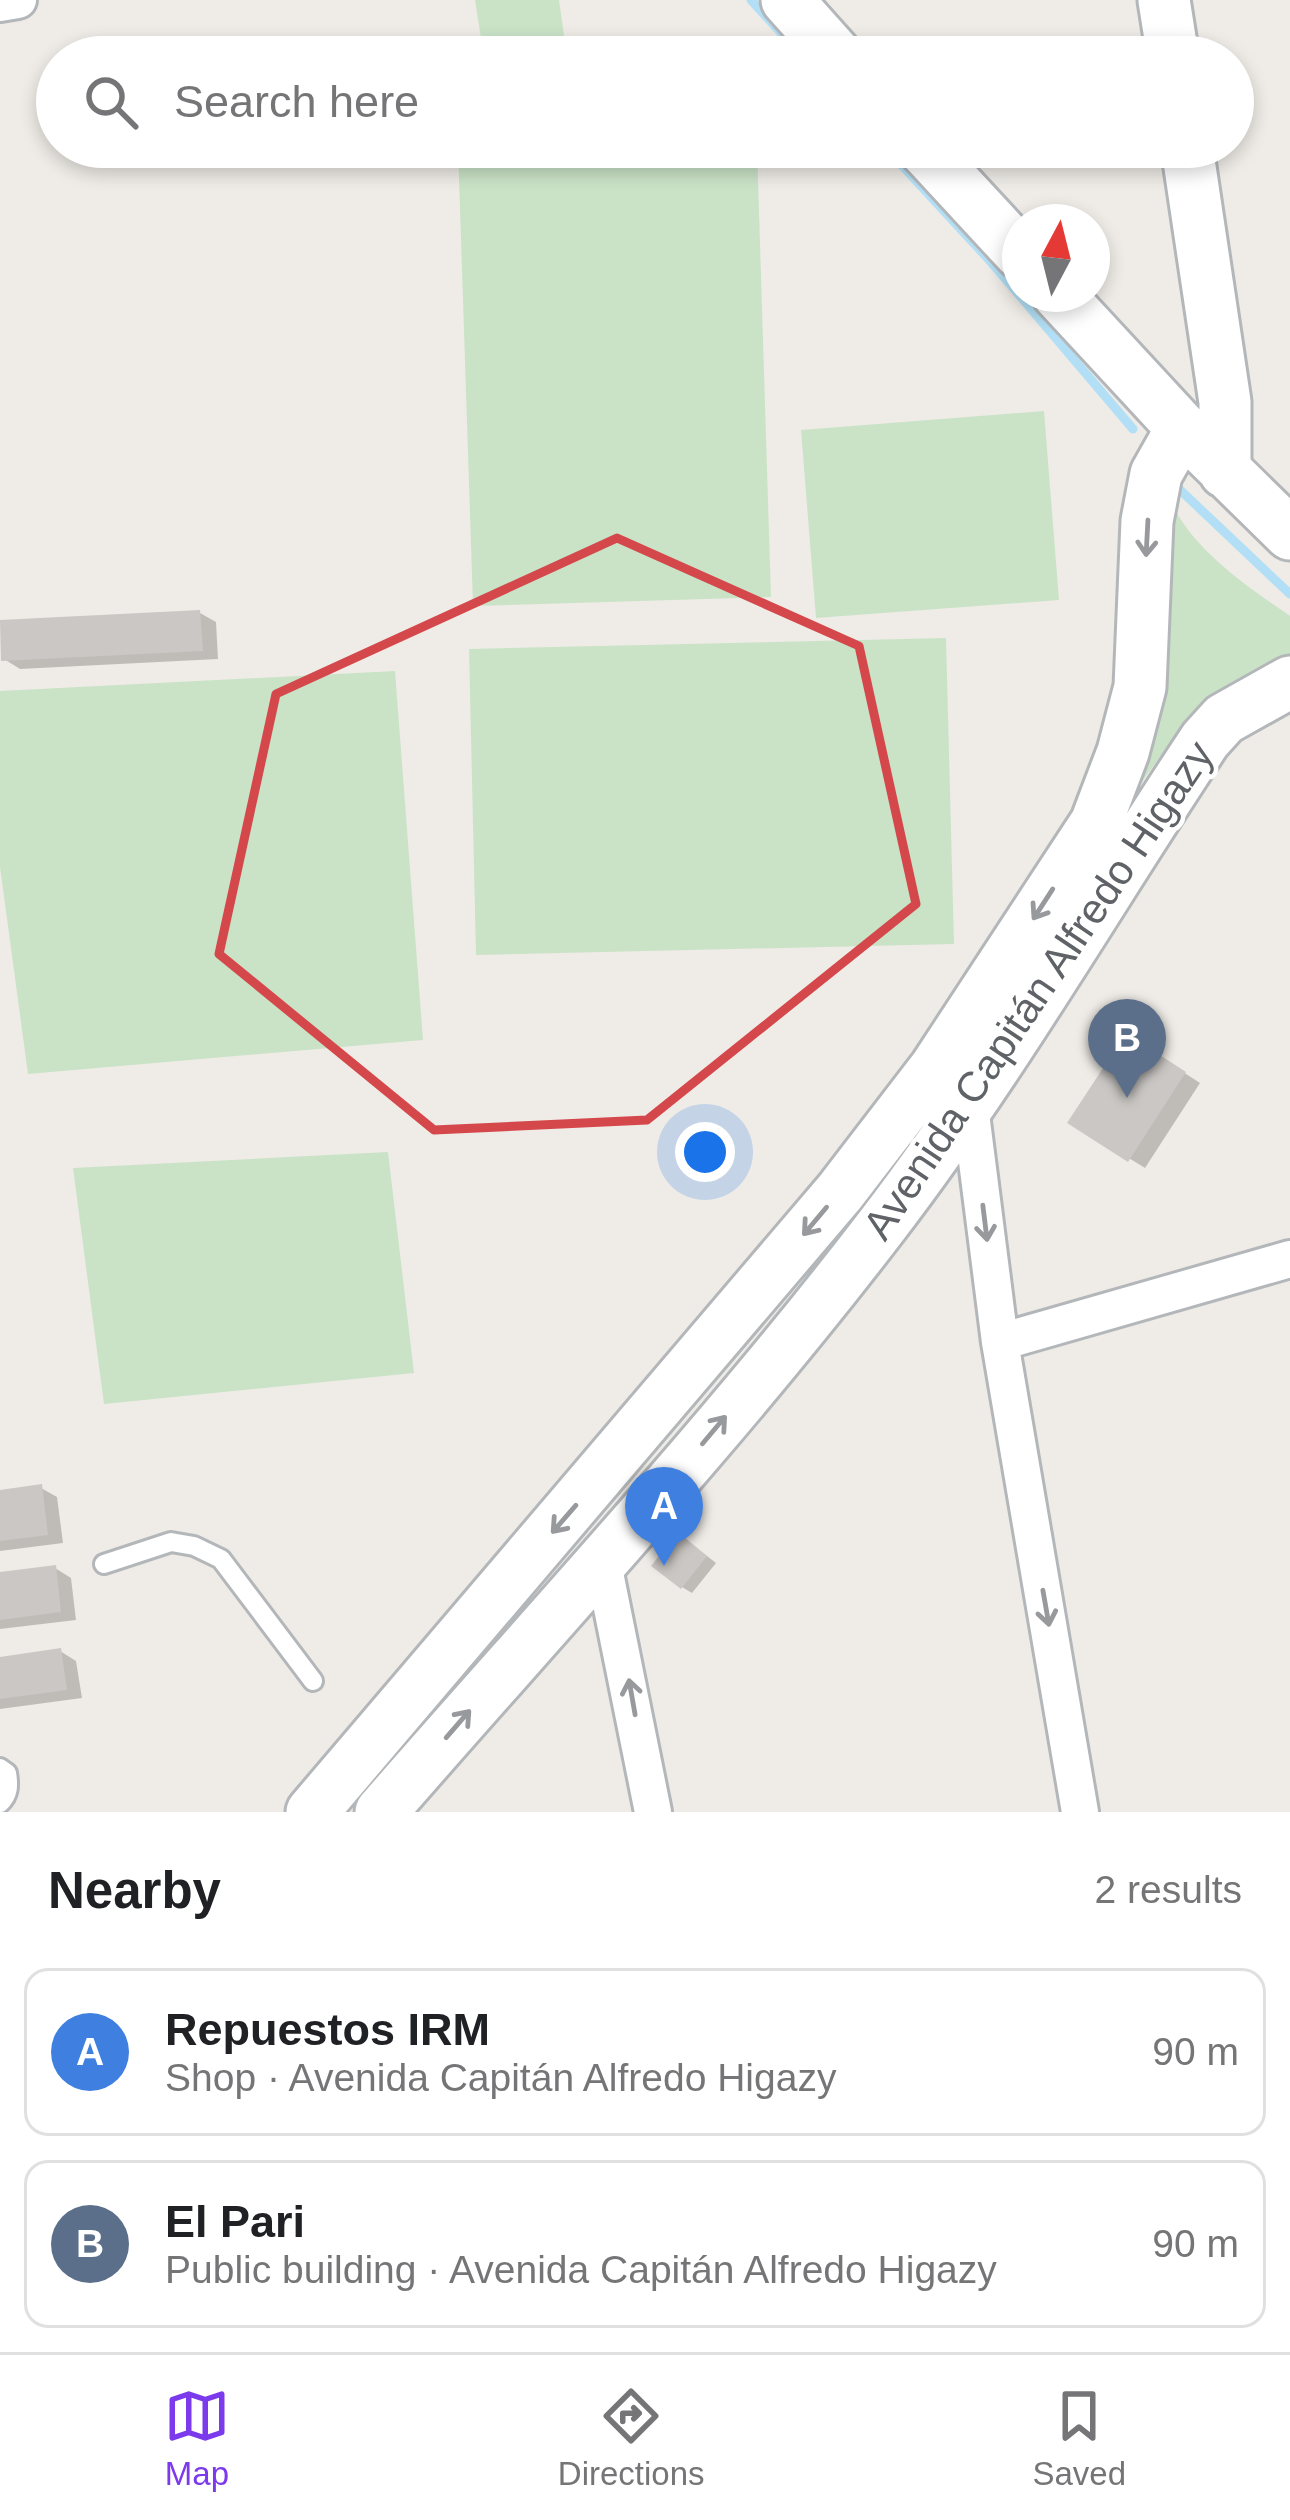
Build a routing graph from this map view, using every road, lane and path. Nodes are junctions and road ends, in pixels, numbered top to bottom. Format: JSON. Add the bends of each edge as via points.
{"nodes":[{"id":1,"x":17,"y":0,"type":"edge"},
{"id":2,"x":1164,"y":0,"type":"edge"},
{"id":3,"x":0,"y":3,"type":"edge"},
{"id":4,"x":1170,"y":36,"type":"edge"},
{"id":5,"x":941,"y":168,"type":"edge"},
{"id":6,"x":1189,"y":168,"type":"edge"},
{"id":7,"x":1002,"y":234,"type":"edge"},
{"id":8,"x":1075,"y":312,"type":"edge"},
{"id":9,"x":1182,"y":428,"type":"junction"},
{"id":10,"x":1226,"y":472,"type":"junction"},
{"id":11,"x":1284,"y":526,"type":"edge"},
{"id":12,"x":1288,"y":691,"type":"edge"},
{"id":13,"x":970,"y":1106,"type":"junction"},
{"id":14,"x":1290,"y":1259,"type":"edge"},
{"id":15,"x":1000,"y":1342,"type":"junction"},
{"id":16,"x":602,"y":1558,"type":"junction"},
{"id":17,"x":104,"y":1564,"type":"dead end"},
{"id":18,"x":313,"y":1681,"type":"dead end"},
{"id":19,"x":0,"y":1768,"type":"edge"},
{"id":20,"x":0,"y":1803,"type":"edge"},
{"id":21,"x":312,"y":1812,"type":"edge"},
{"id":22,"x":381,"y":1812,"type":"edge"},
{"id":23,"x":652,"y":1812,"type":"edge"},
{"id":24,"x":1080,"y":1812,"type":"edge"}],
"edges":[{"from":1,"to":3,"type":"street"},
{"from":2,"to":4,"type":"street"},
{"from":5,"to":7,"type":"street"},
{"from":6,"to":10,"type":"street","via":[[1226,402]]},
{"from":8,"to":9,"type":"street"},
{"from":9,"to":10,"type":"street"},
{"from":9,"to":21,"type":"street","name":"Avenida Capitán Alfredo Higazy","one_way":true,"via":[[1156,474],[1141,686],[1096,823],[936,1067],[840,1192]]},
{"from":10,"to":11,"type":"street"},
{"from":12,"to":13,"type":"street","name":"Avenida Capitán Alfredo Higazy","via":[[1224,719],[1205,740]]},
{"from":13,"to":15,"type":"street","one_way":true},
{"from":16,"to":13,"type":"street","name":"Avenida Capitán Alfredo Higazy","one_way":true,"via":[[881,1227]]},
{"from":14,"to":15,"type":"street"},
{"from":15,"to":24,"type":"street","one_way":true},
{"from":22,"to":16,"type":"street","name":"Avenida Capitán Alfredo Higazy","one_way":true},
{"from":23,"to":16,"type":"street","one_way":true},
{"from":17,"to":18,"type":"lane","via":[[171,1542],[221,1558]]},
{"from":19,"to":20,"type":"lane","via":[[9,1784]]}]}
